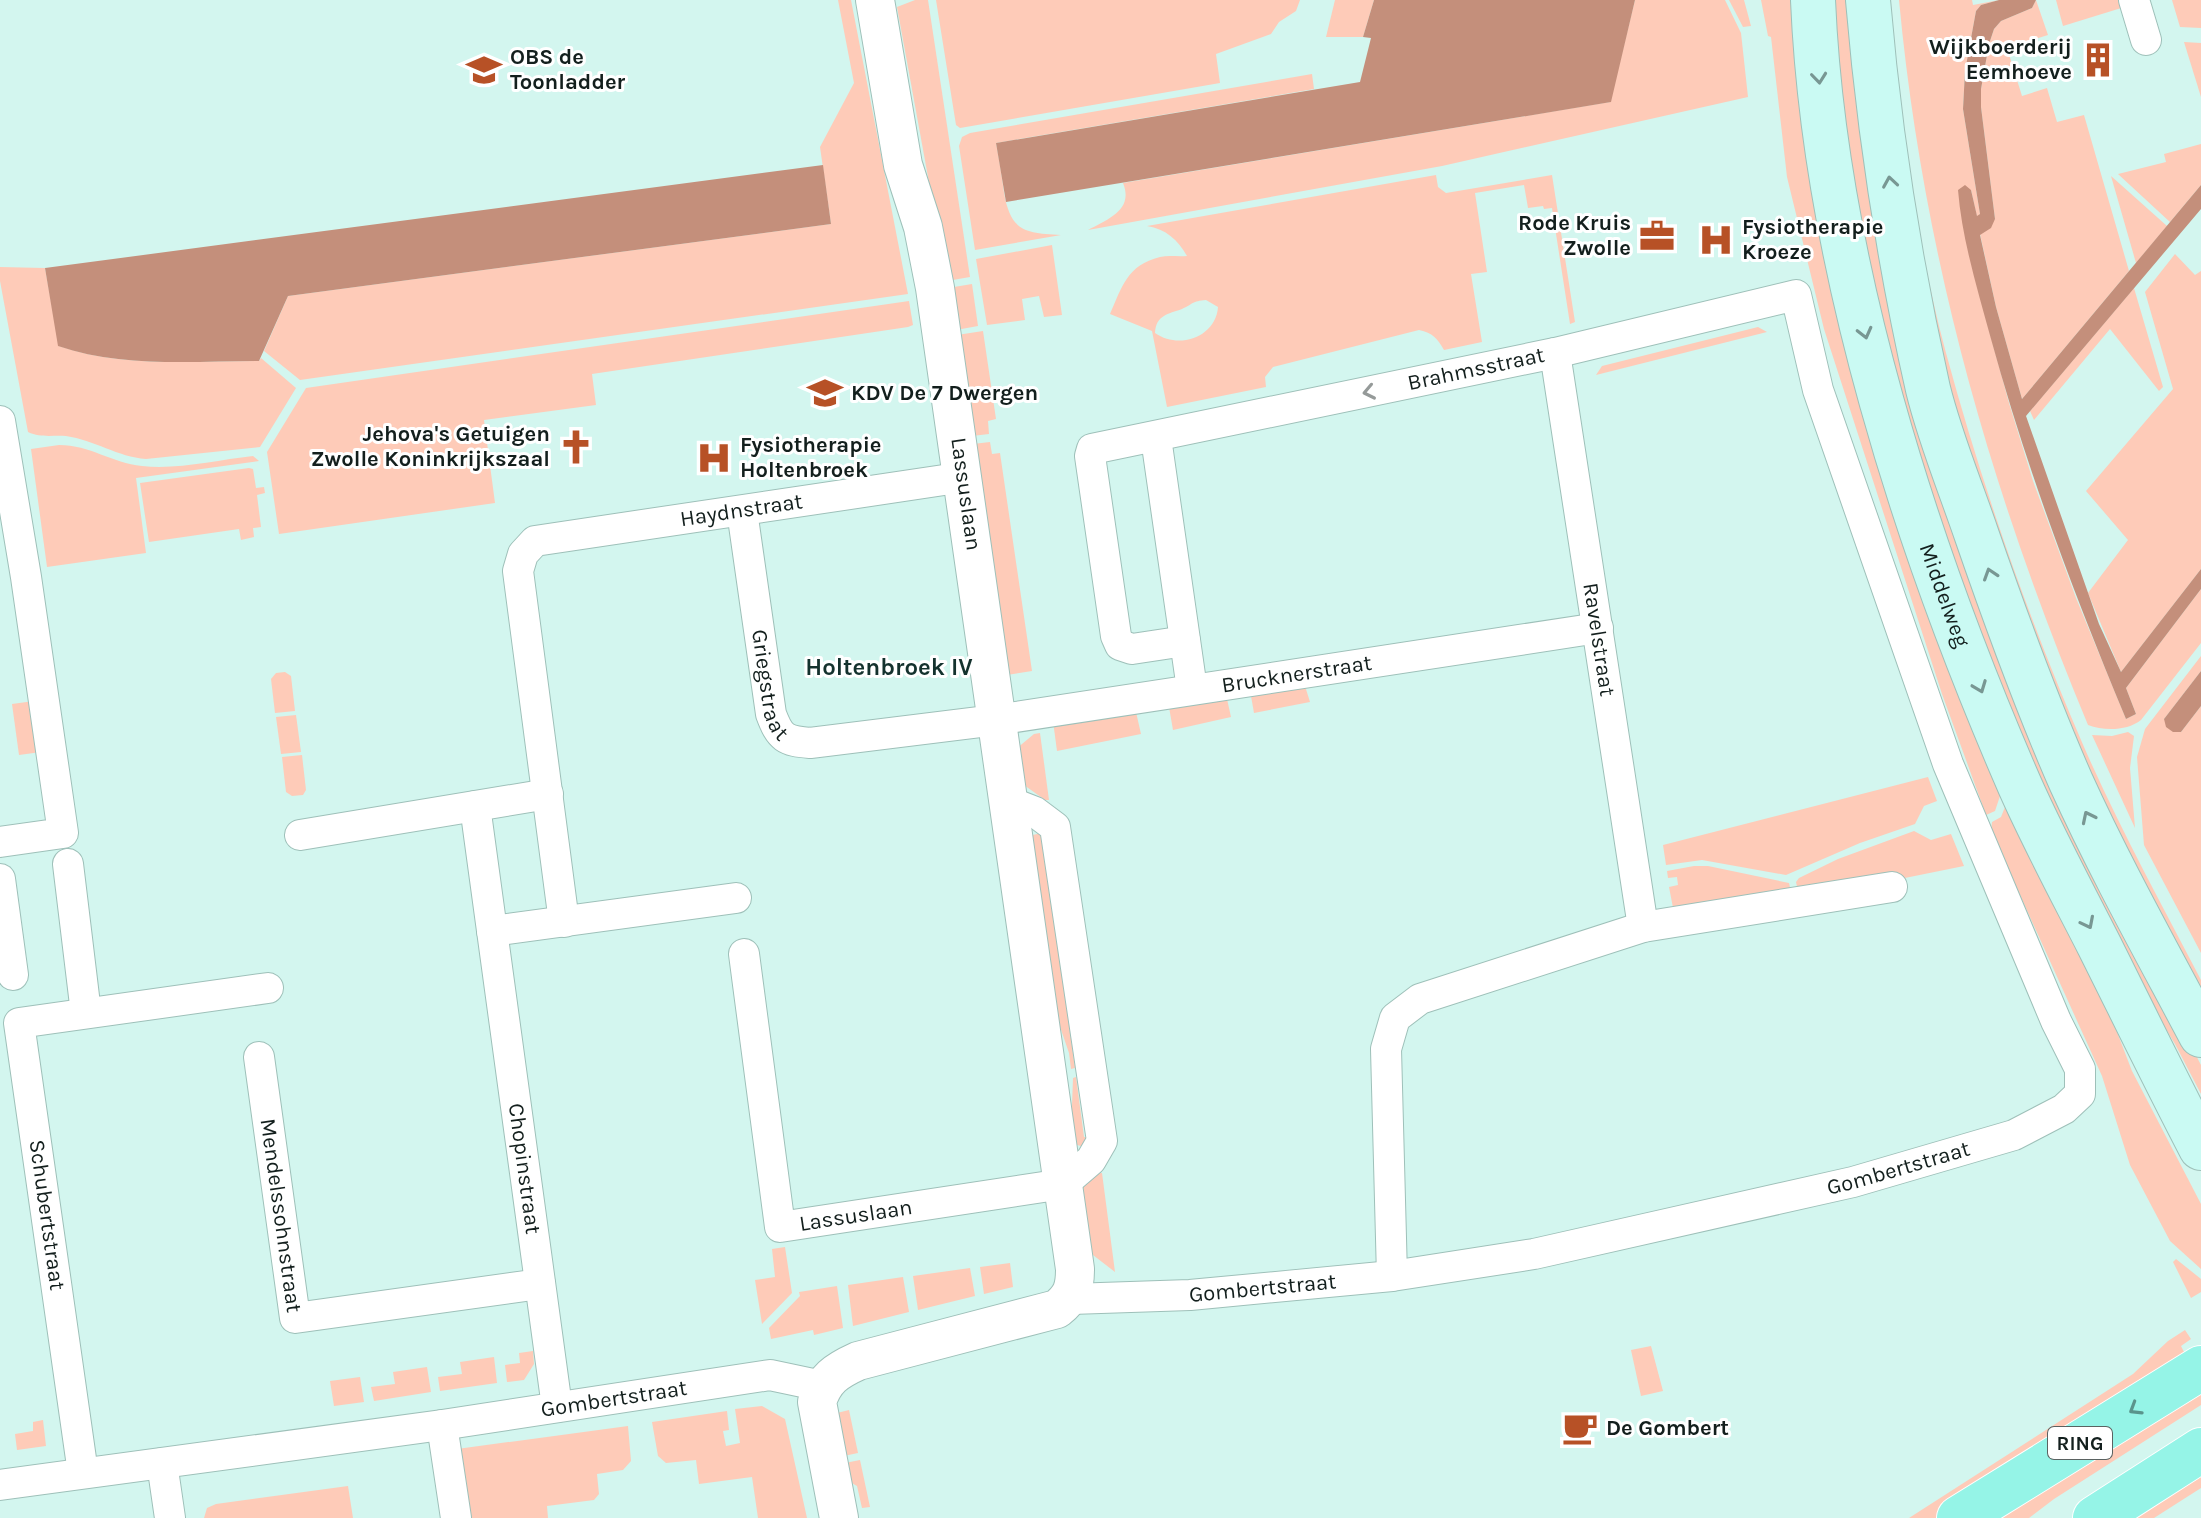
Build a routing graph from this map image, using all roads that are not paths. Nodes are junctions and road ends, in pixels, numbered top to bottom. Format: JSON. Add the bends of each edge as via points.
{"nodes":[{"id":1,"x":875,"y":0,"type":"edge"},
{"id":2,"x":1813,"y":0,"type":"edge"},
{"id":3,"x":1868,"y":0,"type":"edge"},
{"id":4,"x":2134,"y":0,"type":"edge"},
{"id":5,"x":2146,"y":40,"type":"dead end"},
{"id":6,"x":1555,"y":353,"type":"junction"},
{"id":7,"x":0,"y":421,"type":"edge"},
{"id":8,"x":1156,"y":438,"type":"junction"},
{"id":9,"x":964,"y":477,"type":"junction"},
{"id":10,"x":742,"y":511,"type":"junction"},
{"id":11,"x":1598,"y":628,"type":"junction"},
{"id":12,"x":1185,"y":641,"type":"junction"},
{"id":13,"x":1192,"y":689,"type":"junction"},
{"id":14,"x":996,"y":720,"type":"junction"},
{"id":15,"x":548,"y":794,"type":"junction"},
{"id":16,"x":475,"y":806,"type":"junction"},
{"id":17,"x":300,"y":835,"type":"dead end"},
{"id":18,"x":0,"y":842,"type":"edge"},
{"id":19,"x":68,"y":864,"type":"dead end"},
{"id":20,"x":0,"y":879,"type":"edge"},
{"id":21,"x":1892,"y":887,"type":"dead end"},
{"id":22,"x":736,"y":898,"type":"dead end"},
{"id":23,"x":564,"y":922,"type":"junction"},
{"id":24,"x":1643,"y":927,"type":"junction"},
{"id":25,"x":492,"y":931,"type":"junction"},
{"id":26,"x":744,"y":954,"type":"dead end"},
{"id":27,"x":13,"y":975,"type":"dead end"},
{"id":28,"x":268,"y":988,"type":"dead end"},
{"id":29,"x":86,"y":1013,"type":"junction"},
{"id":30,"x":2201,"y":1035,"type":"edge"},
{"id":31,"x":259,"y":1057,"type":"dead end"},
{"id":32,"x":2080,"y":1094,"type":"joint"},
{"id":33,"x":2201,"y":1148,"type":"edge"},
{"id":34,"x":1063,"y":1184,"type":"junction"},
{"id":35,"x":1392,"y":1276,"type":"junction"},
{"id":36,"x":540,"y":1284,"type":"junction"},
{"id":37,"x":1071,"y":1299,"type":"junction"},
{"id":38,"x":2201,"y":1368,"type":"edge"},
{"id":39,"x":822,"y":1386,"type":"junction"},
{"id":40,"x":557,"y":1407,"type":"junction"},
{"id":41,"x":442,"y":1425,"type":"junction"},
{"id":42,"x":2201,"y":1450,"type":"edge"},
{"id":43,"x":162,"y":1463,"type":"junction"},
{"id":44,"x":83,"y":1473,"type":"junction"},
{"id":45,"x":0,"y":1485,"type":"edge"},
{"id":46,"x":170,"y":1518,"type":"edge"},
{"id":47,"x":456,"y":1518,"type":"edge"},
{"id":48,"x":839,"y":1518,"type":"edge"},
{"id":49,"x":1959,"y":1518,"type":"edge"},
{"id":50,"x":2095,"y":1518,"type":"edge"}],
"edges":[{"from":1,"to":9,"type":"street","name":"Lassuslaan","via":[[903,165],[935,288]]},
{"from":2,"to":33,"type":"main road","name":"Middelweg","one_way":true,"via":[[1844,240],[1880,392],[1921,523],[2021,787]]},
{"from":30,"to":3,"type":"main road","one_way":true,"via":[[2055,744],[2002,612],[1929,392],[1876,98]]},
{"from":4,"to":5,"type":"street"},
{"from":6,"to":8,"type":"street","name":"Brahmsstraat","one_way":true},
{"from":6,"to":11,"type":"street","name":"Ravelstraat"},
{"from":6,"to":32,"type":"street","name":"Brahmsstraat","via":[[1796,295],[1818,390],[1948,764],[2080,1069]]},
{"from":7,"to":18,"type":"street","via":[[63,833]]},
{"from":8,"to":12,"type":"street"},
{"from":8,"to":12,"type":"street","name":"Brahmsstraat","via":[[1101,446],[1090,456],[1120,645],[1132,649]]},
{"from":9,"to":10,"type":"street","name":"Haydnstraat"},
{"from":9,"to":14,"type":"street","name":"Lassuslaan"},
{"from":10,"to":14,"type":"street","name":"Griegstraat","via":[[778,733],[810,743]]},
{"from":10,"to":15,"type":"street","name":"Haydnstraat","via":[[535,541],[523,554],[518,571]]},
{"from":11,"to":13,"type":"street","name":"Brucknerstraat"},
{"from":11,"to":24,"type":"street","name":"Ravelstraat"},
{"from":12,"to":13,"type":"street"},
{"from":13,"to":14,"type":"street","name":"Brucknerstraat"},
{"from":14,"to":34,"type":"street","name":"Lassuslaan"},
{"from":15,"to":16,"type":"street"},
{"from":15,"to":23,"type":"street"},
{"from":16,"to":17,"type":"street"},
{"from":16,"to":25,"type":"street","name":"Chopinstraat"},
{"from":19,"to":29,"type":"street"},
{"from":20,"to":27,"type":"street"},
{"from":21,"to":24,"type":"street"},
{"from":22,"to":23,"type":"street"},
{"from":23,"to":25,"type":"street"},
{"from":24,"to":35,"type":"street","via":[[1420,999],[1395,1018],[1386,1049]]},
{"from":25,"to":36,"type":"street","name":"Chopinstraat"},
{"from":26,"to":34,"type":"street","name":"Lassuslaan","via":[[780,1227]]},
{"from":28,"to":29,"type":"street","name":"Schubertstraat"},
{"from":29,"to":44,"type":"street","name":"Schubertstraat","via":[[19,1023]]},
{"from":31,"to":36,"type":"street","name":"Mendelssohnstraat","via":[[295,1318]]},
{"from":32,"to":35,"type":"street","name":"Gombertstraat","via":[[2064,1109],[2014,1135],[1853,1182],[1534,1254]]},
{"from":34,"to":37,"type":"street","name":"Lassuslaan","via":[[1075,1269]]},
{"from":35,"to":37,"type":"street","name":"Gombertstraat","via":[[1190,1295]]},
{"from":36,"to":40,"type":"street","name":"Chopinstraat"},
{"from":37,"to":39,"type":"street","name":"Gombertstraat","via":[[1038,1316],[858,1361],[836,1371]]},
{"from":38,"to":49,"type":"main road","number":"RING","one_way":true},
{"from":39,"to":40,"type":"street","name":"Gombertstraat","via":[[770,1375]]},
{"from":39,"to":48,"type":"street","via":[[818,1416]]},
{"from":40,"to":41,"type":"street","name":"Gombertstraat"},
{"from":41,"to":43,"type":"street","name":"Gombertstraat"},
{"from":41,"to":47,"type":"street"},
{"from":42,"to":50,"type":"main road"},
{"from":43,"to":44,"type":"street","name":"Gombertstraat"},
{"from":43,"to":46,"type":"street"},
{"from":44,"to":45,"type":"street","name":"Gombertstraat"}]}
